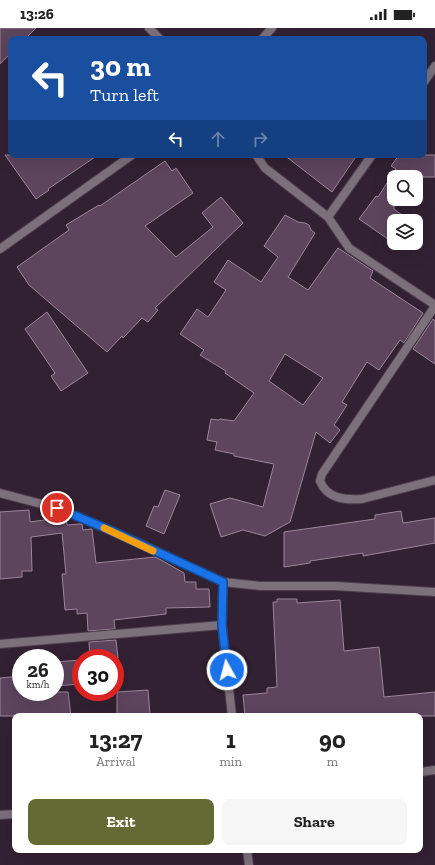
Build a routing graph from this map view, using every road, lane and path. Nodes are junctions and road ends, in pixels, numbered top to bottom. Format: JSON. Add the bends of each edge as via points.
{"nodes":[{"id":1,"x":148,"y":28,"type":"edge"},
{"id":2,"x":272,"y":28,"type":"edge"},
{"id":3,"x":157,"y":36,"type":"edge"},
{"id":4,"x":265,"y":36,"type":"edge"},
{"id":5,"x":435,"y":66,"type":"edge"},
{"id":6,"x":427,"y":78,"type":"edge"},
{"id":7,"x":128,"y":158,"type":"edge"},
{"id":8,"x":258,"y":158,"type":"edge"},
{"id":9,"x":370,"y":158,"type":"edge"},
{"id":10,"x":328,"y":217,"type":"junction"},
{"id":11,"x":0,"y":249,"type":"edge"},
{"id":12,"x":435,"y":306,"type":"edge"},
{"id":13,"x":435,"y":480,"type":"edge"},
{"id":14,"x":0,"y":493,"type":"edge"},
{"id":15,"x":223,"y":582,"type":"junction"},
{"id":16,"x":435,"y":592,"type":"edge"},
{"id":17,"x":222,"y":625,"type":"junction"},
{"id":18,"x":0,"y":644,"type":"edge"},
{"id":19,"x":232,"y":713,"type":"edge"},
{"id":20,"x":435,"y":770,"type":"edge"},
{"id":21,"x":423,"y":772,"type":"edge"},
{"id":22,"x":12,"y":814,"type":"edge"},
{"id":23,"x":0,"y":816,"type":"edge"},
{"id":24,"x":247,"y":853,"type":"edge"},
{"id":25,"x":248,"y":865,"type":"edge"}],
"edges":[{"from":1,"to":3,"type":"street"},
{"from":2,"to":4,"type":"street"},
{"from":5,"to":6,"type":"street"},
{"from":7,"to":11,"type":"street"},
{"from":8,"to":10,"type":"street","via":[[265,168]]},
{"from":9,"to":10,"type":"street"},
{"from":10,"to":12,"type":"street","via":[[349,248]]},
{"from":12,"to":13,"type":"street","via":[[322,474],[320,481],[326,492],[331,495],[352,500]]},
{"from":14,"to":15,"type":"street","via":[[57,508]]},
{"from":15,"to":16,"type":"street","via":[[261,586],[335,586]]},
{"from":15,"to":17,"type":"street"},
{"from":17,"to":18,"type":"street"},
{"from":17,"to":19,"type":"street"},
{"from":20,"to":21,"type":"street"},
{"from":22,"to":23,"type":"street"},
{"from":24,"to":25,"type":"street"}]}
